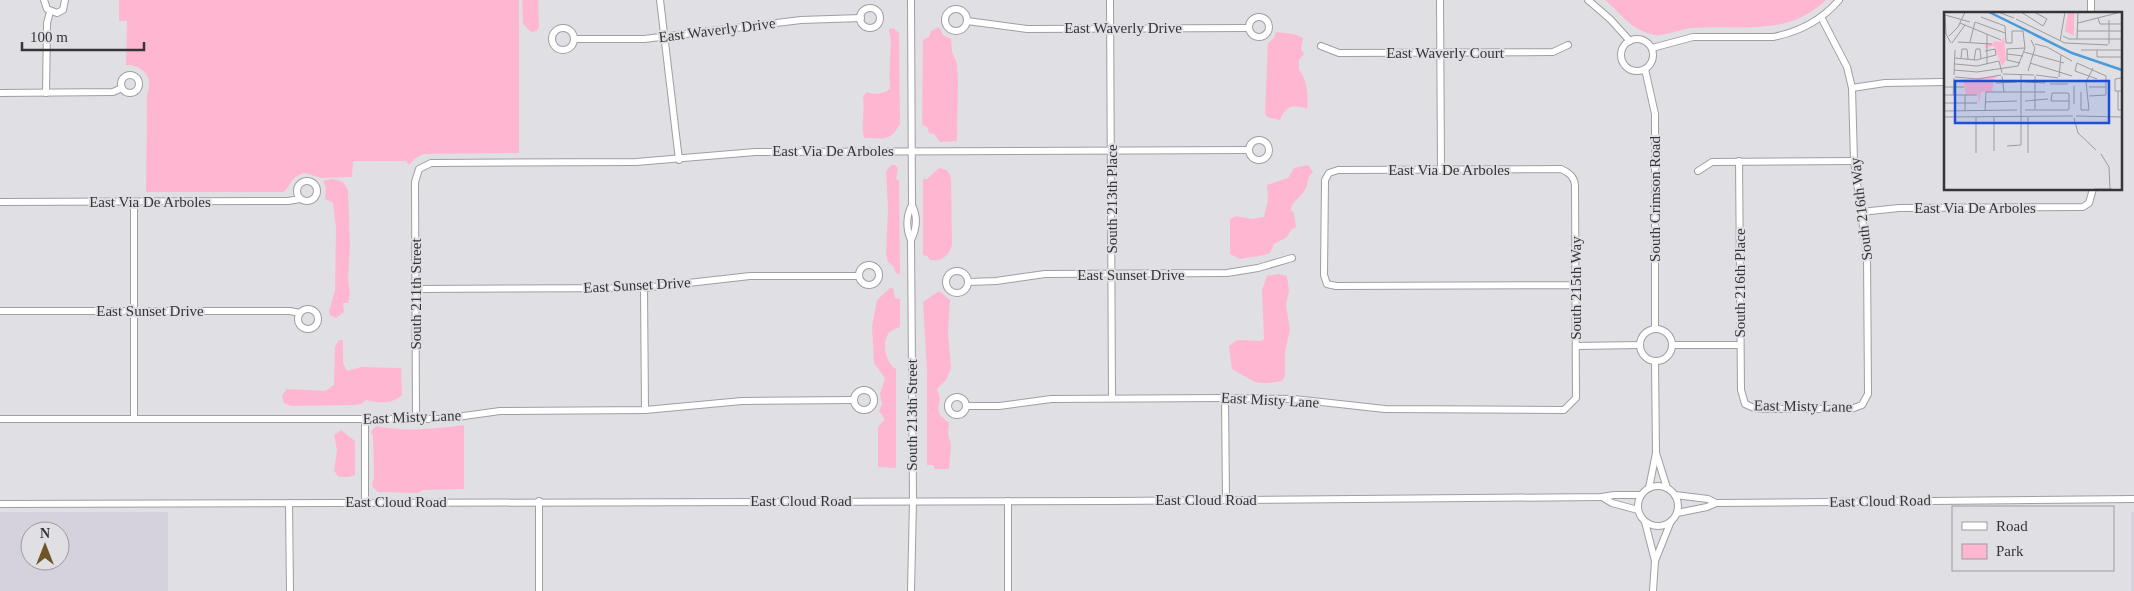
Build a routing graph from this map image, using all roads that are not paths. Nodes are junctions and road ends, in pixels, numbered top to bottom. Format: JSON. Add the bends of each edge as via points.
{"nodes":[{"id":1,"x":44,"y":0,"type":"edge"},
{"id":2,"x":66,"y":0,"type":"edge"},
{"id":3,"x":660,"y":0,"type":"edge"},
{"id":4,"x":911,"y":0,"type":"edge"},
{"id":5,"x":1110,"y":0,"type":"edge"},
{"id":6,"x":1440,"y":0,"type":"edge"},
{"id":7,"x":1588,"y":0,"type":"edge"},
{"id":8,"x":1839,"y":0,"type":"edge"},
{"id":9,"x":50,"y":12,"type":"junction"},
{"id":10,"x":1821,"y":17,"type":"junction"},
{"id":11,"x":861,"y":18,"type":"dead end"},
{"id":12,"x":967,"y":21,"type":"dead end"},
{"id":13,"x":1110,"y":28,"type":"junction"},
{"id":14,"x":1249,"y":28,"type":"dead end"},
{"id":15,"x":664,"y":37,"type":"junction"},
{"id":16,"x":574,"y":39,"type":"dead end"},
{"id":17,"x":1630,"y":41,"type":"junction"},
{"id":18,"x":1568,"y":45,"type":"dead end"},
{"id":19,"x":1321,"y":46,"type":"dead end"},
{"id":20,"x":1652,"y":48,"type":"junction"},
{"id":21,"x":1440,"y":53,"type":"junction"},
{"id":22,"x":1645,"y":70,"type":"junction"},
{"id":23,"x":1944,"y":82,"type":"edge"},
{"id":24,"x":122,"y":88,"type":"dead end"},
{"id":25,"x":1852,"y":88,"type":"junction"},
{"id":26,"x":0,"y":93,"type":"edge"},
{"id":27,"x":46,"y":93,"type":"junction"},
{"id":28,"x":1249,"y":150,"type":"dead end"},
{"id":29,"x":912,"y":151,"type":"junction"},
{"id":30,"x":1112,"y":151,"type":"junction"},
{"id":31,"x":679,"y":160,"type":"junction"},
{"id":32,"x":1739,"y":161,"type":"junction"},
{"id":33,"x":1854,"y":161,"type":"junction"},
{"id":34,"x":419,"y":169,"type":"joint"},
{"id":35,"x":1441,"y":170,"type":"junction"},
{"id":36,"x":1698,"y":171,"type":"dead end"},
{"id":37,"x":1569,"y":173,"type":"joint"},
{"id":38,"x":2093,"y":190,"type":"edge"},
{"id":39,"x":300,"y":199,"type":"dead end"},
{"id":40,"x":0,"y":202,"type":"edge"},
{"id":41,"x":134,"y":202,"type":"junction"},
{"id":42,"x":1861,"y":212,"type":"junction"},
{"id":43,"x":1292,"y":258,"type":"dead end"},
{"id":44,"x":1112,"y":274,"type":"junction"},
{"id":45,"x":858,"y":276,"type":"dead end"},
{"id":46,"x":968,"y":282,"type":"dead end"},
{"id":47,"x":1576,"y":286,"type":"junction"},
{"id":48,"x":644,"y":288,"type":"junction"},
{"id":49,"x":416,"y":289,"type":"junction"},
{"id":50,"x":0,"y":311,"type":"edge"},
{"id":51,"x":135,"y":311,"type":"junction"},
{"id":52,"x":300,"y":313,"type":"dead end"},
{"id":53,"x":1655,"y":329,"type":"junction"},
{"id":54,"x":1640,"y":345,"type":"junction"},
{"id":55,"x":1672,"y":345,"type":"junction"},
{"id":56,"x":1740,"y":345,"type":"junction"},
{"id":57,"x":1576,"y":346,"type":"junction"},
{"id":58,"x":1655,"y":361,"type":"junction"},
{"id":59,"x":1112,"y":398,"type":"junction"},
{"id":60,"x":1225,"y":398,"type":"junction"},
{"id":61,"x":854,"y":400,"type":"dead end"},
{"id":62,"x":1572,"y":404,"type":"joint"},
{"id":63,"x":1744,"y":404,"type":"joint"},
{"id":64,"x":966,"y":406,"type":"dead end"},
{"id":65,"x":1862,"y":406,"type":"joint"},
{"id":66,"x":644,"y":410,"type":"junction"},
{"id":67,"x":0,"y":419,"type":"edge"},
{"id":68,"x":134,"y":419,"type":"junction"},
{"id":69,"x":365,"y":419,"type":"junction"},
{"id":70,"x":416,"y":419,"type":"junction"},
{"id":71,"x":1656,"y":453,"type":"junction"},
{"id":72,"x":1649,"y":488,"type":"junction"},
{"id":73,"x":1667,"y":488,"type":"junction"},
{"id":74,"x":1641,"y":494,"type":"junction"},
{"id":75,"x":1675,"y":495,"type":"junction"},
{"id":76,"x":1602,"y":497,"type":"junction"},
{"id":77,"x":2134,"y":499,"type":"edge"},
{"id":78,"x":1226,"y":500,"type":"junction"},
{"id":79,"x":539,"y":501,"type":"junction"},
{"id":80,"x":913,"y":501,"type":"junction"},
{"id":81,"x":1008,"y":501,"type":"junction"},
{"id":82,"x":289,"y":503,"type":"junction"},
{"id":83,"x":365,"y":503,"type":"junction"},
{"id":84,"x":1716,"y":503,"type":"junction"},
{"id":85,"x":0,"y":504,"type":"edge"},
{"id":86,"x":1638,"y":510,"type":"junction"},
{"id":87,"x":1677,"y":512,"type":"junction"},
{"id":88,"x":1671,"y":521,"type":"junction"},
{"id":89,"x":1645,"y":522,"type":"junction"},
{"id":90,"x":1655,"y":561,"type":"junction"},
{"id":91,"x":290,"y":591,"type":"edge"},
{"id":92,"x":540,"y":591,"type":"edge"},
{"id":93,"x":911,"y":591,"type":"edge"},
{"id":94,"x":1008,"y":591,"type":"edge"},
{"id":95,"x":1653,"y":591,"type":"edge"}],
"edges":[{"from":1,"to":9,"type":"street"},
{"from":2,"to":9,"type":"street","via":[[63,10]]},
{"from":3,"to":15,"type":"street"},
{"from":4,"to":29,"type":"street","name":"South 213th Street"},
{"from":5,"to":13,"type":"street","name":"South 213th Place"},
{"from":6,"to":21,"type":"street"},
{"from":7,"to":17,"type":"street"},
{"from":8,"to":10,"type":"street"},
{"from":9,"to":27,"type":"street"},
{"from":10,"to":20,"type":"street","via":[[1805,27],[1773,37],[1693,37]]},
{"from":10,"to":25,"type":"street","name":"South 216th Way","via":[[1847,67]]},
{"from":11,"to":15,"type":"street","name":"East Waverly Drive","via":[[802,20]]},
{"from":12,"to":13,"type":"street","name":"East Waverly Drive","via":[[1026,29]]},
{"from":13,"to":14,"type":"street","name":"East Waverly Drive"},
{"from":13,"to":30,"type":"street","name":"South 213th Place"},
{"from":15,"to":16,"type":"street","name":"East Waverly Drive"},
{"from":15,"to":31,"type":"street"},
{"from":17,"to":20,"type":"street","via":[[1644,41]]},
{"from":17,"to":22,"type":"street","via":[[1622,53],[1623,63],[1630,70]]},
{"from":18,"to":21,"type":"street","name":"East Waverly Court","via":[[1553,52]]},
{"from":19,"to":21,"type":"street","name":"East Waverly Court","via":[[1339,53]]},
{"from":20,"to":22,"type":"street","name":"South Crimson Road","via":[[1652,62]]},
{"from":21,"to":35,"type":"street"},
{"from":22,"to":53,"type":"street","name":"South Crimson Road","via":[[1654,114]]},
{"from":23,"to":25,"type":"street","via":[[1885,83]]},
{"from":24,"to":27,"type":"street","via":[[114,92]]},
{"from":25,"to":33,"type":"street","name":"South 216th Way"},
{"from":26,"to":27,"type":"street"},
{"from":28,"to":30,"type":"street","name":"East Via De Arboles"},
{"from":29,"to":30,"type":"street","name":"East Via De Arboles"},
{"from":29,"to":31,"type":"street","name":"East Via De Arboles","via":[[746,152]]},
{"from":29,"to":80,"type":"street","name":"South 213th Street","via":[[912,205],[916,213],[916,231],[912,240]]},
{"from":30,"to":44,"type":"street","name":"South 213th Place"},
{"from":31,"to":34,"type":"street","name":"East Via De Arboles","via":[[431,164]]},
{"from":32,"to":33,"type":"street"},
{"from":32,"to":36,"type":"street","via":[[1712,162]]},
{"from":32,"to":56,"type":"street","name":"South 216th Place"},
{"from":33,"to":42,"type":"street","name":"South 216th Way"},
{"from":34,"to":49,"type":"street","name":"South 211th Street","via":[[415,182]]},
{"from":35,"to":37,"type":"street","name":"East Via De Arboles","via":[[1561,170]]},
{"from":35,"to":47,"type":"street","name":"East Via De Arboles","via":[[1338,170],[1329,173],[1324,180],[1324,275],[1327,284]]},
{"from":37,"to":47,"type":"street","name":"South 215th Way","via":[[1575,179]]},
{"from":38,"to":42,"type":"street","name":"East Via De Arboles","via":[[2089,203],[2083,208],[1898,208]]},
{"from":39,"to":41,"type":"street","name":"East Via De Arboles","via":[[288,202]]},
{"from":40,"to":41,"type":"street","name":"East Via De Arboles"},
{"from":41,"to":51,"type":"street"},
{"from":42,"to":65,"type":"street","name":"South 216th Way","via":[[1868,255],[1868,394]]},
{"from":43,"to":44,"type":"street","name":"East Sunset Drive","via":[[1227,273]]},
{"from":44,"to":46,"type":"street","name":"East Sunset Drive","via":[[1045,274]]},
{"from":44,"to":59,"type":"street","name":"South 213th Place"},
{"from":45,"to":48,"type":"street","name":"East Sunset Drive","via":[[750,276]]},
{"from":47,"to":57,"type":"street","name":"South 215th Way"},
{"from":48,"to":49,"type":"street","name":"East Sunset Drive"},
{"from":48,"to":66,"type":"street"},
{"from":49,"to":70,"type":"street","name":"South 211th Street"},
{"from":50,"to":51,"type":"street","name":"East Sunset Drive"},
{"from":51,"to":52,"type":"street","name":"East Sunset Drive"},
{"from":51,"to":68,"type":"street"},
{"from":53,"to":54,"type":"street","via":[[1643,336]]},
{"from":53,"to":55,"type":"street","via":[[1669,335]]},
{"from":54,"to":57,"type":"street"},
{"from":54,"to":58,"type":"street","via":[[1643,355]]},
{"from":55,"to":56,"type":"street"},
{"from":55,"to":58,"type":"street","via":[[1666,358]]},
{"from":56,"to":63,"type":"street","name":"South 216th Place","via":[[1740,390]]},
{"from":57,"to":62,"type":"street","name":"South 215th Way","via":[[1576,398]]},
{"from":58,"to":71,"type":"street"},
{"from":59,"to":60,"type":"street","name":"East Misty Lane"},
{"from":59,"to":64,"type":"street","name":"East Misty Lane"},
{"from":60,"to":62,"type":"street","name":"East Misty Lane","via":[[1287,399],[1428,410],[1564,410]]},
{"from":60,"to":78,"type":"street"},
{"from":61,"to":66,"type":"street","name":"East Misty Lane","via":[[742,401]]},
{"from":63,"to":65,"type":"street","name":"East Misty Lane","via":[[1763,409],[1852,409]]},
{"from":66,"to":70,"type":"street","name":"East Misty Lane","via":[[500,410],[456,418]]},
{"from":67,"to":68,"type":"street","name":"East Misty Lane"},
{"from":68,"to":69,"type":"street","name":"East Misty Lane"},
{"from":69,"to":70,"type":"street","name":"East Misty Lane"},
{"from":69,"to":83,"type":"street"},
{"from":71,"to":72,"type":"street"},
{"from":71,"to":73,"type":"street"},
{"from":72,"to":73,"type":"street"},
{"from":72,"to":74,"type":"street"},
{"from":73,"to":75,"type":"street"},
{"from":74,"to":76,"type":"street","name":"East Cloud Road"},
{"from":74,"to":86,"type":"street"},
{"from":75,"to":84,"type":"street","name":"East Cloud Road"},
{"from":75,"to":87,"type":"street"},
{"from":76,"to":78,"type":"street","name":"East Cloud Road"},
{"from":76,"to":86,"type":"street","name":"East Cloud Road"},
{"from":77,"to":84,"type":"street","name":"East Cloud Road"},
{"from":78,"to":81,"type":"street","name":"East Cloud Road"},
{"from":79,"to":80,"type":"street","name":"East Cloud Road"},
{"from":79,"to":83,"type":"street","name":"East Cloud Road"},
{"from":79,"to":92,"type":"street"},
{"from":80,"to":81,"type":"street","name":"East Cloud Road"},
{"from":80,"to":93,"type":"street","name":"South 213th Street"},
{"from":81,"to":94,"type":"street"},
{"from":82,"to":83,"type":"street","name":"East Cloud Road"},
{"from":82,"to":85,"type":"street","name":"East Cloud Road"},
{"from":82,"to":91,"type":"street"},
{"from":84,"to":87,"type":"street","name":"East Cloud Road","via":[[1707,508]]},
{"from":86,"to":89,"type":"street"},
{"from":87,"to":88,"type":"street"},
{"from":88,"to":89,"type":"street","via":[[1655,526]]},
{"from":88,"to":90,"type":"street"},
{"from":89,"to":90,"type":"street"},
{"from":90,"to":95,"type":"street"}]}
